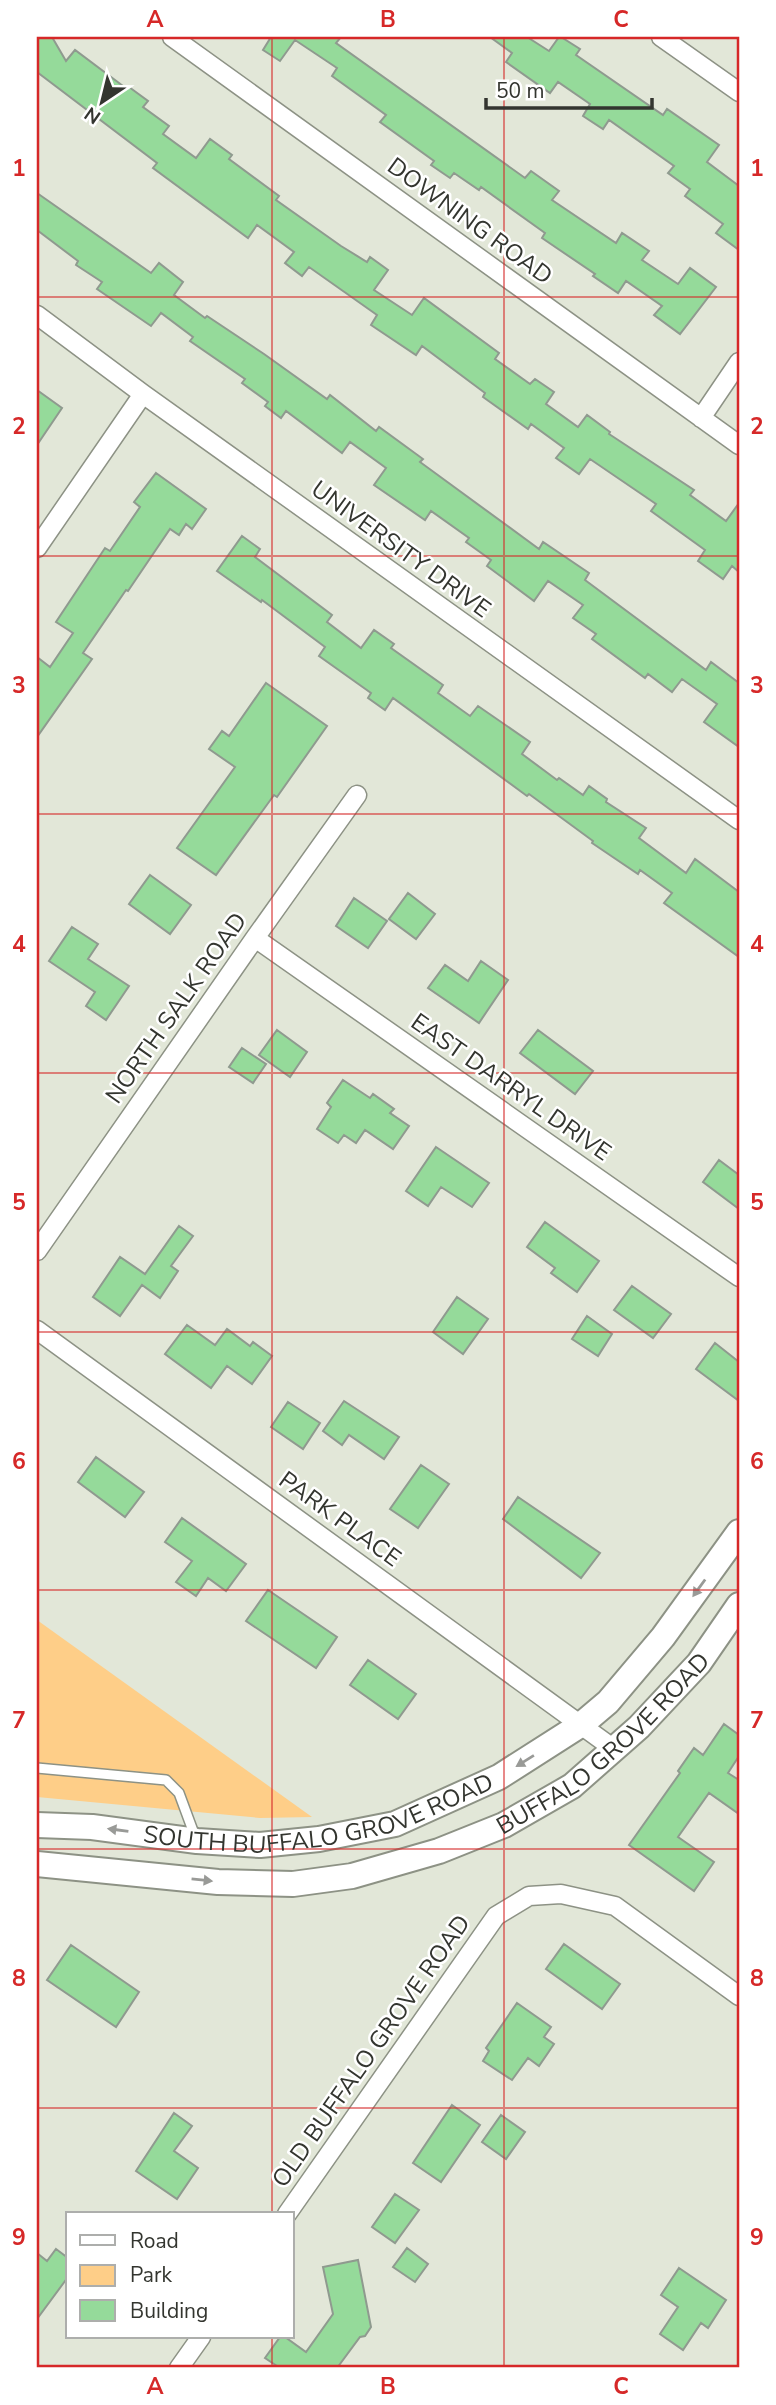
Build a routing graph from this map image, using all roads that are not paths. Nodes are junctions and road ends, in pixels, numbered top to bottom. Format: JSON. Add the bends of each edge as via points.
{"nodes":[{"id":1,"x":172,"y":37,"type":"edge"},
{"id":2,"x":661,"y":37,"type":"edge"},
{"id":3,"x":739,"y":92,"type":"edge"},
{"id":4,"x":37,"y":315,"type":"edge"},
{"id":5,"x":739,"y":362,"type":"edge"},
{"id":6,"x":143,"y":394,"type":"junction"},
{"id":7,"x":701,"y":418,"type":"junction"},
{"id":8,"x":739,"y":445,"type":"edge"},
{"id":9,"x":37,"y":548,"type":"edge"},
{"id":10,"x":357,"y":795,"type":"dead end"},
{"id":11,"x":739,"y":820,"type":"edge"},
{"id":12,"x":255,"y":938,"type":"junction"},
{"id":13,"x":37,"y":1251,"type":"edge"},
{"id":14,"x":739,"y":1277,"type":"edge"},
{"id":15,"x":37,"y":1330,"type":"edge"},
{"id":16,"x":739,"y":1532,"type":"edge"},
{"id":17,"x":739,"y":1605,"type":"edge"},
{"id":18,"x":582,"y":1724,"type":"junction"},
{"id":19,"x":614,"y":1749,"type":"junction"},
{"id":20,"x":37,"y":1768,"type":"edge"},
{"id":21,"x":37,"y":1825,"type":"edge"},
{"id":22,"x":197,"y":1841,"type":"junction"},
{"id":23,"x":439,"y":1851,"type":"joint"},
{"id":24,"x":37,"y":1864,"type":"edge"},
{"id":25,"x":739,"y":1996,"type":"edge"},
{"id":26,"x":288,"y":2212,"type":"edge"},
{"id":27,"x":200,"y":2338,"type":"edge"},
{"id":28,"x":179,"y":2368,"type":"edge"}],
"edges":[{"from":1,"to":7,"type":"street","name":"DOWNING ROAD"},
{"from":2,"to":3,"type":"street"},
{"from":4,"to":6,"type":"street","name":"UNIVERSITY DRIVE"},
{"from":5,"to":7,"type":"street"},
{"from":6,"to":9,"type":"street"},
{"from":6,"to":11,"type":"street","name":"UNIVERSITY DRIVE"},
{"from":7,"to":8,"type":"street","name":"DOWNING ROAD"},
{"from":10,"to":12,"type":"street","name":"NORTH SALK ROAD"},
{"from":12,"to":13,"type":"street","name":"NORTH SALK ROAD"},
{"from":12,"to":14,"type":"street","name":"EAST DARRYL DRIVE"},
{"from":15,"to":18,"type":"street","name":"PARK PLACE"},
{"from":16,"to":18,"type":"main road","name":"BUFFALO GROVE ROAD","one_way":true,"via":[[663,1637],[608,1702]]},
{"from":17,"to":19,"type":"main road","name":"BUFFALO GROVE ROAD","via":[[699,1663]]},
{"from":18,"to":19,"type":"street","name":"PARK PLACE"},
{"from":18,"to":22,"type":"main road","name":"SOUTH BUFFALO GROVE ROAD","one_way":true,"via":[[499,1777],[396,1824],[260,1845]]},
{"from":19,"to":23,"type":"main road","name":"BUFFALO GROVE ROAD","via":[[572,1786],[504,1825]]},
{"from":20,"to":22,"type":"lane","via":[[166,1780],[179,1793]]},
{"from":22,"to":21,"type":"main road","name":"SOUTH BUFFALO GROVE ROAD","one_way":true},
{"from":24,"to":23,"type":"main road","name":"SOUTH BUFFALO GROVE ROAD","one_way":true,"via":[[218,1882],[293,1884],[352,1876]]},
{"from":25,"to":26,"type":"street","name":"OLD BUFFALO GROVE ROAD","via":[[615,1906],[561,1894],[529,1896],[496,1916]]},
{"from":27,"to":28,"type":"street"}]}
